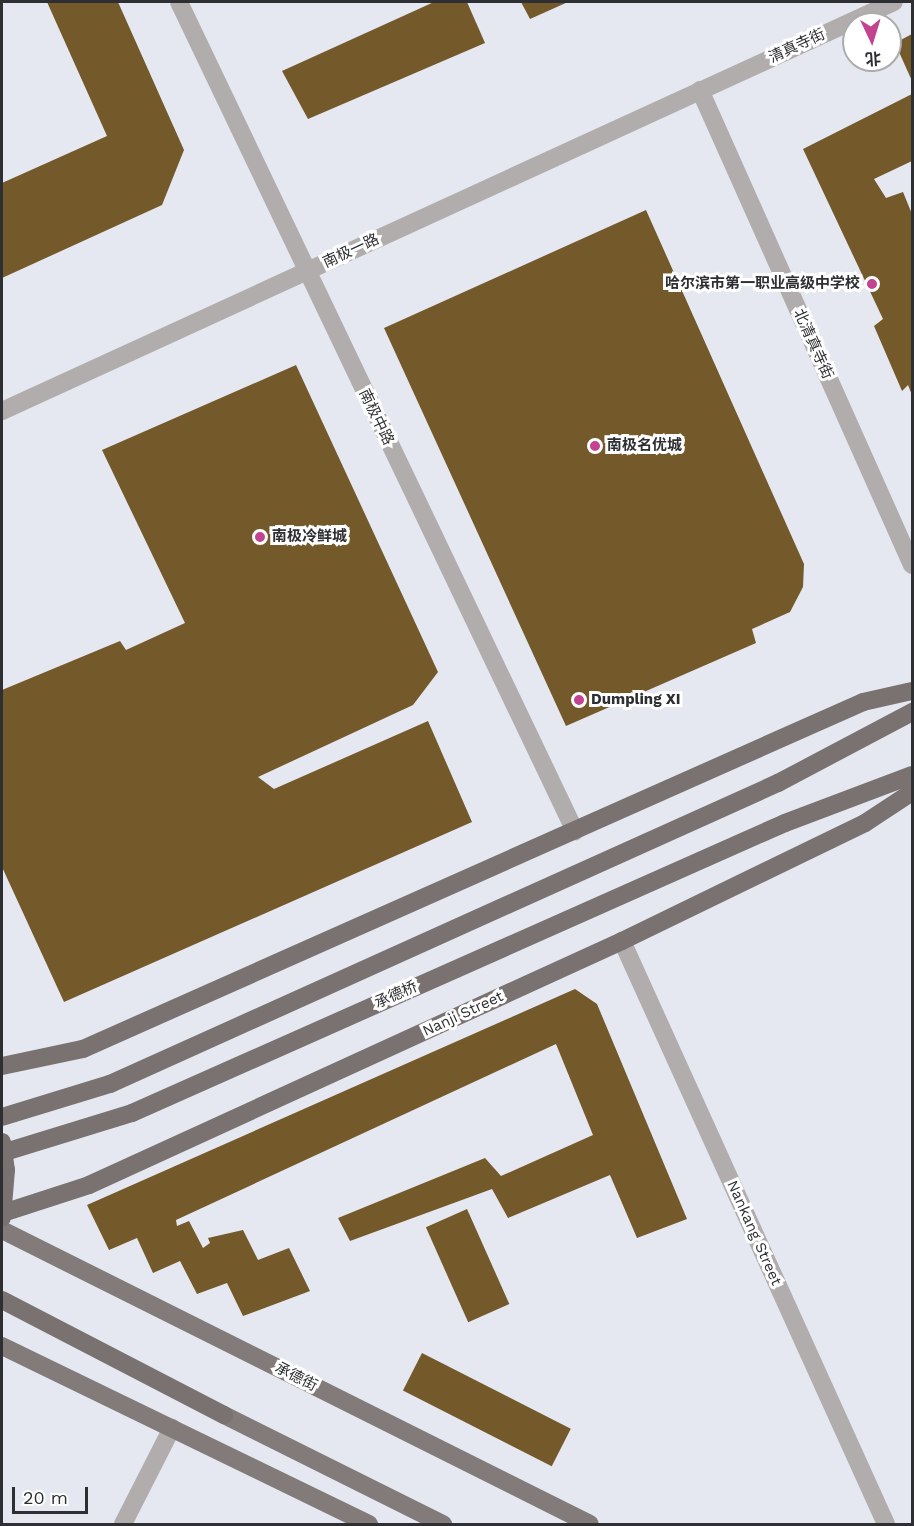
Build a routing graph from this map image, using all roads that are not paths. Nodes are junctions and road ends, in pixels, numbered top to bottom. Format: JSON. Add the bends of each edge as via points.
{"nodes":[{"id":1,"x":179,"y":2,"type":"edge"},
{"id":2,"x":894,"y":2,"type":"edge"},
{"id":3,"x":700,"y":90,"type":"junction"},
{"id":4,"x":306,"y":272,"type":"junction"},
{"id":5,"x":2,"y":411,"type":"edge"},
{"id":6,"x":912,"y":565,"type":"edge"},
{"id":7,"x":912,"y":691,"type":"edge"},
{"id":8,"x":912,"y":712,"type":"edge"},
{"id":9,"x":912,"y":775,"type":"edge"},
{"id":10,"x":912,"y":792,"type":"edge"},
{"id":11,"x":575,"y":831,"type":"junction"},
{"id":12,"x":622,"y":941,"type":"junction"},
{"id":13,"x":2,"y":1066,"type":"edge"},
{"id":14,"x":2,"y":1117,"type":"edge"},
{"id":15,"x":2,"y":1143,"type":"edge"},
{"id":16,"x":2,"y":1153,"type":"edge"},
{"id":17,"x":2,"y":1220,"type":"edge"},
{"id":18,"x":2,"y":1300,"type":"edge"},
{"id":19,"x":2,"y":1346,"type":"edge"},
{"id":20,"x":224,"y":1415,"type":"joint"},
{"id":21,"x":172,"y":1428,"type":"junction"},
{"id":22,"x":123,"y":1524,"type":"edge"},
{"id":23,"x":369,"y":1524,"type":"edge"},
{"id":24,"x":443,"y":1524,"type":"edge"},
{"id":25,"x":590,"y":1524,"type":"edge"},
{"id":26,"x":886,"y":1524,"type":"edge"}],
"edges":[{"from":1,"to":4,"type":"street","name":"南极中路"},
{"from":2,"to":3,"type":"street","name":"清真寺街"},
{"from":3,"to":4,"type":"street","name":"南极一路"},
{"from":3,"to":6,"type":"street","name":"北清真寺街"},
{"from":4,"to":5,"type":"street","name":"南极一路"},
{"from":4,"to":11,"type":"street","name":"南极中路"},
{"from":7,"to":11,"type":"highway","via":[[863,702]]},
{"from":8,"to":14,"type":"highway","via":[[778,783],[110,1084]]},
{"from":9,"to":16,"type":"highway","name":"承德桥","bridge":true,"via":[[785,823],[132,1113]]},
{"from":10,"to":12,"type":"highway","name":"Nanji Street","via":[[865,823]]},
{"from":11,"to":13,"type":"highway","via":[[83,1049]]},
{"from":12,"to":17,"type":"highway","name":"Nanji Street","via":[[89,1185]]},
{"from":12,"to":26,"type":"street","name":"Nankang Street"},
{"from":15,"to":17,"type":"highway","via":[[6,1170]]},
{"from":17,"to":25,"type":"main road","name":"承德街"},
{"from":18,"to":20,"type":"highway"},
{"from":19,"to":21,"type":"main road"},
{"from":20,"to":24,"type":"main road"},
{"from":21,"to":22,"type":"street"},
{"from":21,"to":23,"type":"main road"}]}
